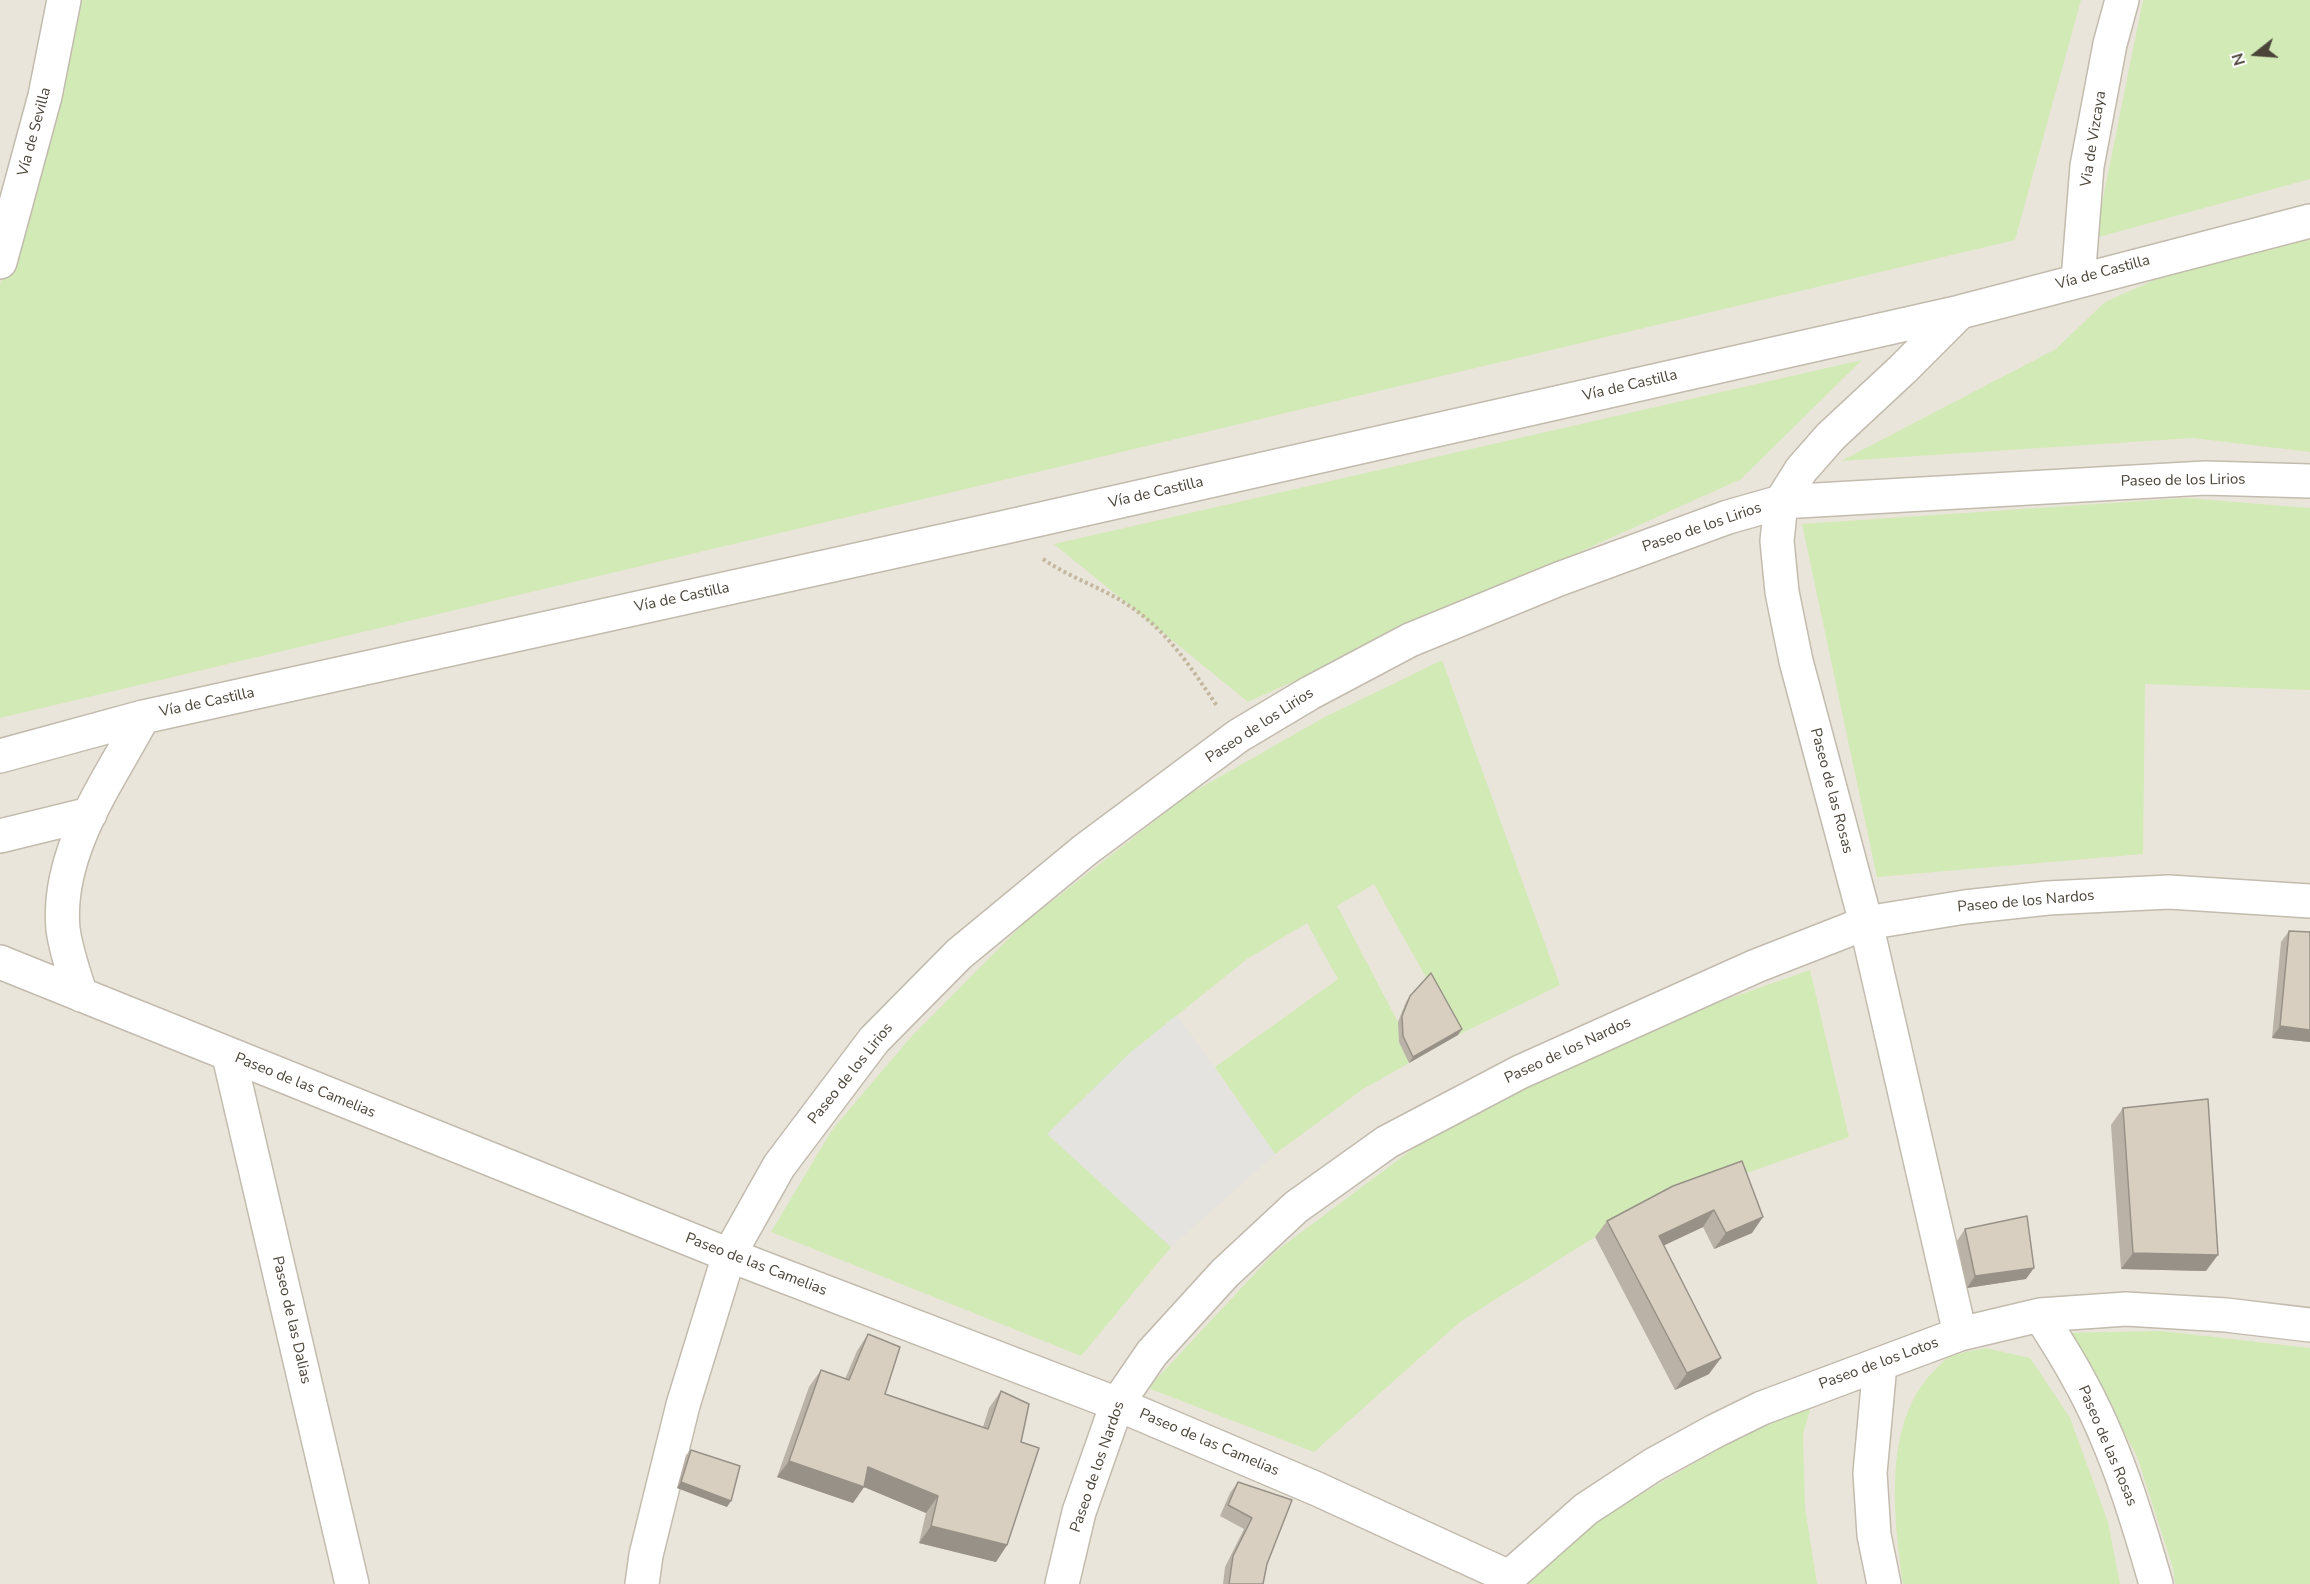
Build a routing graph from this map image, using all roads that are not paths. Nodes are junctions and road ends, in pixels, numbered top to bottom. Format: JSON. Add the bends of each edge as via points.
{"nodes":[{"id":1,"x":64,"y":0,"type":"edge"},
{"id":2,"x":2122,"y":0,"type":"edge"},
{"id":3,"x":2310,"y":220,"type":"edge"},
{"id":4,"x":0,"y":262,"type":"edge"},
{"id":5,"x":2078,"y":279,"type":"junction"},
{"id":6,"x":1960,"y":312,"type":"junction"},
{"id":7,"x":2310,"y":481,"type":"edge"},
{"id":8,"x":1781,"y":502,"type":"junction"},
{"id":9,"x":143,"y":717,"type":"junction"},
{"id":10,"x":0,"y":756,"type":"edge"},
{"id":11,"x":90,"y":814,"type":"junction"},
{"id":12,"x":0,"y":836,"type":"edge"},
{"id":13,"x":2310,"y":901,"type":"edge"},
{"id":14,"x":1866,"y":923,"type":"junction"},
{"id":15,"x":0,"y":962,"type":"edge"},
{"id":16,"x":81,"y":995,"type":"junction"},
{"id":17,"x":230,"y":1056,"type":"junction"},
{"id":18,"x":729,"y":1255,"type":"junction"},
{"id":19,"x":2040,"y":1316,"type":"junction"},
{"id":20,"x":2310,"y":1324,"type":"edge"},
{"id":21,"x":1960,"y":1334,"type":"junction"},
{"id":22,"x":1880,"y":1364,"type":"junction"},
{"id":23,"x":1118,"y":1404,"type":"junction"},
{"id":24,"x":1507,"y":1581,"type":"edge"},
{"id":25,"x":351,"y":1584,"type":"edge"},
{"id":26,"x":642,"y":1584,"type":"edge"},
{"id":27,"x":1062,"y":1584,"type":"edge"},
{"id":28,"x":1884,"y":1584,"type":"edge"},
{"id":29,"x":2156,"y":1584,"type":"edge"}],
"edges":[{"from":1,"to":4,"type":"street","name":"Vía de Sevilla","via":[[45,96]]},
{"from":2,"to":5,"type":"street","name":"Via de Vizcaya","via":[[2087,166]]},
{"from":3,"to":5,"type":"street","name":"Vía de Castilla"},
{"from":5,"to":6,"type":"street","name":"Vía de Castilla"},
{"from":6,"to":8,"type":"street","name":"Paseo de las Rosas","via":[[1832,436],[1801,470]]},
{"from":6,"to":9,"type":"street","name":"Vía de Castilla"},
{"from":7,"to":8,"type":"street","name":"Paseo de los Lirios","via":[[2193,479]]},
{"from":8,"to":14,"type":"street","name":"Paseo de las Rosas","via":[[1777,541],[1782,592],[1796,661]]},
{"from":8,"to":18,"type":"street","name":"Paseo de los Lirios","via":[[1728,517],[1559,579],[1410,640],[1238,736],[1085,850],[959,954],[874,1040],[779,1166]]},
{"from":9,"to":10,"type":"street","name":"Vía de Castilla"},
{"from":9,"to":11,"type":"street"},
{"from":11,"to":12,"type":"street"},
{"from":11,"to":16,"type":"street","via":[[74,850],[64,894],[63,929]]},
{"from":13,"to":14,"type":"street","name":"Paseo de los Nardos","via":[[2169,892],[2059,897]]},
{"from":14,"to":21,"type":"street","name":"Paseo de las Rosas"},
{"from":14,"to":23,"type":"street","name":"Paseo de los Nardos","via":[[1746,970],[1541,1062],[1387,1142],[1296,1207],[1225,1273],[1152,1353]]},
{"from":15,"to":16,"type":"street","name":"Paseo de las Camelias"},
{"from":16,"to":17,"type":"street","name":"Paseo de las Camelias"},
{"from":17,"to":18,"type":"street","name":"Paseo de las Camelias"},
{"from":17,"to":25,"type":"street","name":"Paseo de las Dalias"},
{"from":18,"to":23,"type":"street","name":"Paseo de las Camelias"},
{"from":18,"to":26,"type":"street","name":"Paseo de los Lirios","via":[[683,1405]]},
{"from":19,"to":20,"type":"street","name":"Paseo de los Lotos","via":[[2126,1309]]},
{"from":19,"to":21,"type":"street","name":"Paseo de los Lotos"},
{"from":19,"to":29,"type":"street","name":"Paseo de las Rosas","via":[[2079,1378],[2107,1437],[2135,1510]]},
{"from":21,"to":22,"type":"street","name":"Paseo de los Lotos"},
{"from":22,"to":24,"type":"street","name":"Paseo de los Lotos","via":[[1762,1408],[1653,1465],[1586,1509]]},
{"from":22,"to":28,"type":"street","via":[[1870,1473],[1874,1535]]},
{"from":23,"to":24,"type":"street","name":"Paseo de las Camelias","via":[[1317,1489]]},
{"from":23,"to":27,"type":"street","name":"Paseo de los Nardos","via":[[1079,1512]]}]}
